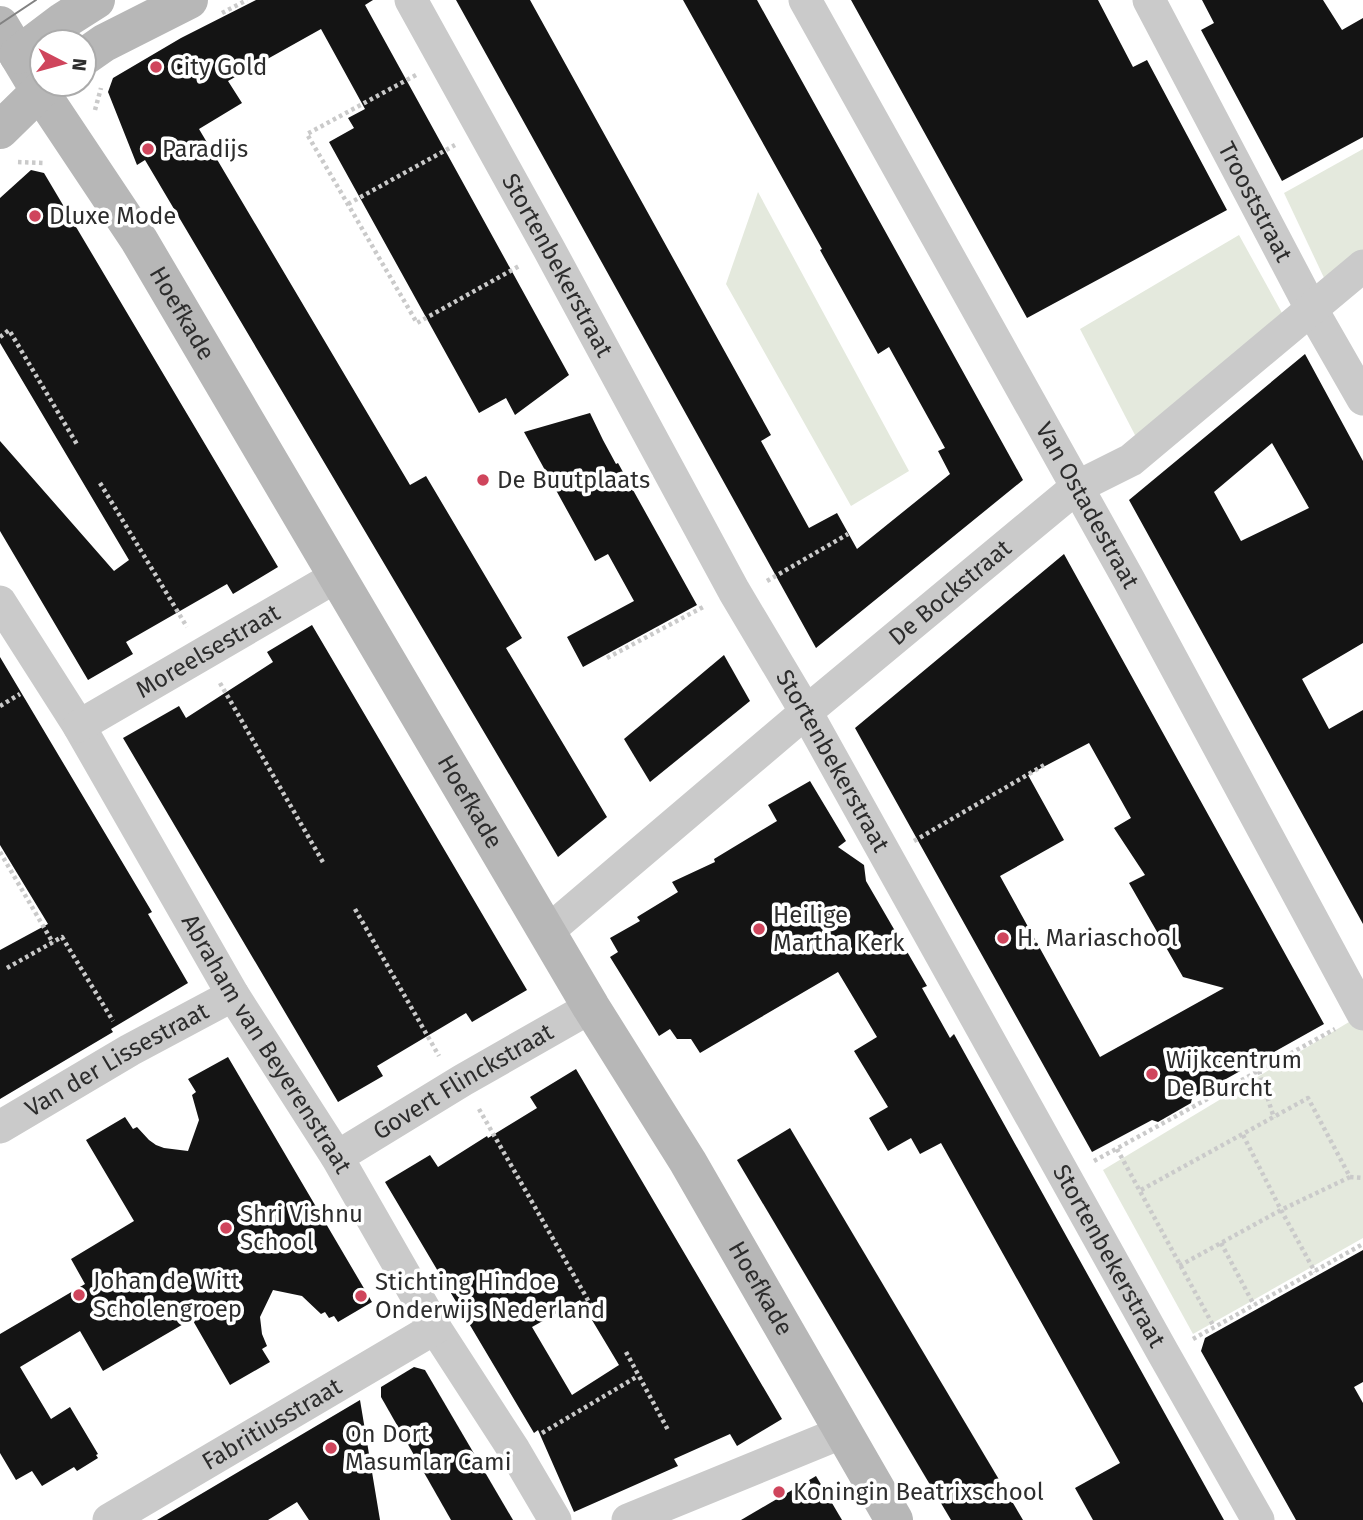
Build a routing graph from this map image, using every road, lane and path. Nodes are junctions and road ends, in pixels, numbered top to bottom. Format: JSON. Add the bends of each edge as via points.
{"nodes":[{"id":1,"x":96,"y":0,"type":"edge"},
{"id":2,"x":188,"y":0,"type":"edge"},
{"id":3,"x":411,"y":0,"type":"edge"},
{"id":4,"x":805,"y":0,"type":"edge"},
{"id":5,"x":1149,"y":0,"type":"edge"},
{"id":6,"x":9,"y":40,"type":"edge"},
{"id":7,"x":98,"y":47,"type":"edge"},
{"id":8,"x":444,"y":60,"type":"junction"},
{"id":9,"x":28,"y":66,"type":"edge"},
{"id":10,"x":32,"y":98,"type":"edge"},
{"id":11,"x":50,"y":98,"type":"edge"},
{"id":12,"x":0,"y":130,"type":"edge"},
{"id":13,"x":483,"y":130,"type":"junction"},
{"id":14,"x":348,"y":204,"type":"junction"},
{"id":15,"x":549,"y":250,"type":"junction"},
{"id":16,"x":1363,"y":266,"type":"edge"},
{"id":17,"x":1312,"y":310,"type":"junction"},
{"id":18,"x":0,"y":337,"type":"edge"},
{"id":19,"x":1363,"y":400,"type":"edge"},
{"id":20,"x":78,"y":446,"type":"dead end"},
{"id":21,"x":100,"y":482,"type":"dead end"},
{"id":22,"x":1077,"y":487,"type":"junction"},
{"id":23,"x":848,"y":534,"type":"dead end"},
{"id":24,"x":337,"y":576,"type":"junction"},
{"id":25,"x":736,"y":595,"type":"junction"},
{"id":26,"x":0,"y":602,"type":"edge"},
{"id":27,"x":203,"y":654,"type":"junction"},
{"id":28,"x":607,"y":658,"type":"dead end"},
{"id":29,"x":806,"y":712,"type":"junction"},
{"id":30,"x":79,"y":726,"type":"junction"},
{"id":31,"x":1046,"y":764,"type":"dead end"},
{"id":32,"x":0,"y":852,"type":"edge"},
{"id":33,"x":887,"y":856,"type":"junction"},
{"id":34,"x":324,"y":864,"type":"dead end"},
{"id":35,"x":355,"y":909,"type":"dead end"},
{"id":36,"x":547,"y":932,"type":"junction"},
{"id":37,"x":53,"y":943,"type":"junction"},
{"id":38,"x":7,"y":968,"type":"dead end"},
{"id":39,"x":233,"y":995,"type":"junction"},
{"id":40,"x":591,"y":1007,"type":"junction"},
{"id":41,"x":1363,"y":1014,"type":"edge"},
{"id":42,"x":130,"y":1049,"type":"junction"},
{"id":43,"x":439,"y":1056,"type":"dead end"},
{"id":44,"x":1259,"y":1071,"type":"junction"},
{"id":45,"x":463,"y":1080,"type":"junction"},
{"id":46,"x":1274,"y":1118,"type":"junction"},
{"id":47,"x":0,"y":1127,"type":"edge"},
{"id":48,"x":1243,"y":1135,"type":"junction"},
{"id":49,"x":1117,"y":1149,"type":"junction"},
{"id":50,"x":337,"y":1157,"type":"junction"},
{"id":51,"x":1066,"y":1176,"type":"junction"},
{"id":52,"x":1349,"y":1177,"type":"junction"},
{"id":53,"x":1363,"y":1178,"type":"edge"},
{"id":54,"x":1141,"y":1190,"type":"junction"},
{"id":55,"x":1280,"y":1210,"type":"junction"},
{"id":56,"x":1221,"y":1243,"type":"junction"},
{"id":57,"x":1363,"y":1244,"type":"edge"},
{"id":58,"x":1179,"y":1266,"type":"junction"},
{"id":59,"x":1315,"y":1272,"type":"junction"},
{"id":60,"x":1254,"y":1305,"type":"junction"},
{"id":61,"x":593,"y":1309,"type":"dead end"},
{"id":62,"x":1214,"y":1327,"type":"junction"},
{"id":63,"x":435,"y":1328,"type":"junction"},
{"id":64,"x":626,"y":1352,"type":"dead end"},
{"id":65,"x":1164,"y":1355,"type":"junction"},
{"id":66,"x":638,"y":1376,"type":"junction"},
{"id":67,"x":667,"y":1430,"type":"dead end"},
{"id":68,"x":843,"y":1432,"type":"junction"},
{"id":69,"x":514,"y":1450,"type":"junction"},
{"id":70,"x":109,"y":1520,"type":"edge"},
{"id":71,"x":555,"y":1520,"type":"edge"},
{"id":72,"x":628,"y":1520,"type":"edge"},
{"id":73,"x":894,"y":1520,"type":"edge"},
{"id":74,"x":1258,"y":1520,"type":"edge"}],
"edges":[{"from":1,"to":6,"type":"street","via":[[63,20]]},
{"from":2,"to":7,"type":"street"},
{"from":3,"to":8,"type":"street","name":"Stortenbekerstraat"},
{"from":4,"to":22,"type":"street","name":"Van Ostadestraat"},
{"from":5,"to":17,"type":"street","name":"Trooststraat"},
{"from":6,"to":9,"type":"street","name":"Hoefkade"},
{"from":8,"to":13,"type":"street","name":"Stortenbekerstraat"},
{"from":8,"to":14,"type":"path","via":[[307,134]]},
{"from":10,"to":12,"type":"street"},
{"from":11,"to":24,"type":"street","name":"Hoefkade"},
{"from":13,"to":14,"type":"path"},
{"from":13,"to":15,"type":"street","name":"Stortenbekerstraat"},
{"from":14,"to":15,"type":"path","via":[[417,323]]},
{"from":15,"to":25,"type":"street","name":"Stortenbekerstraat"},
{"from":16,"to":17,"type":"street","name":"De Bockstraat"},
{"from":17,"to":19,"type":"street","name":"Trooststraat"},
{"from":17,"to":22,"type":"street","name":"De Bockstraat","via":[[1131,460]]},
{"from":18,"to":20,"type":"path","via":[[9,330]]},
{"from":21,"to":27,"type":"path"},
{"from":22,"to":29,"type":"street","name":"De Bockstraat"},
{"from":22,"to":41,"type":"street","name":"Van Ostadestraat"},
{"from":23,"to":25,"type":"path"},
{"from":24,"to":27,"type":"street","name":"Moreelsestraat"},
{"from":24,"to":36,"type":"street","name":"Hoefkade"},
{"from":25,"to":28,"type":"path"},
{"from":25,"to":29,"type":"street","name":"Stortenbekerstraat"},
{"from":26,"to":30,"type":"street","name":"Abraham van Beyerenstraat"},
{"from":27,"to":30,"type":"street","name":"Moreelsestraat"},
{"from":27,"to":34,"type":"path"},
{"from":29,"to":33,"type":"street","name":"Stortenbekerstraat"},
{"from":29,"to":36,"type":"street","name":"De Bockstraat"},
{"from":30,"to":39,"type":"street","name":"Abraham van Beyerenstraat"},
{"from":31,"to":33,"type":"path"},
{"from":32,"to":37,"type":"path"},
{"from":33,"to":51,"type":"street","name":"Stortenbekerstraat"},
{"from":35,"to":43,"type":"path"},
{"from":36,"to":40,"type":"street","name":"Hoefkade"},
{"from":37,"to":38,"type":"path"},
{"from":37,"to":42,"type":"path","via":[[62,937]]},
{"from":39,"to":42,"type":"street","name":"Van der Lissestraat"},
{"from":39,"to":50,"type":"street","name":"Abraham van Beyerenstraat"},
{"from":40,"to":45,"type":"street","name":"Govert Flinckstraat"},
{"from":40,"to":68,"type":"street","name":"Hoefkade","via":[[688,1162]]},
{"from":41,"to":44,"type":"path"},
{"from":42,"to":47,"type":"street","name":"Van der Lissestraat"},
{"from":44,"to":46,"type":"path"},
{"from":44,"to":49,"type":"path"},
{"from":45,"to":50,"type":"street","name":"Govert Flinckstraat"},
{"from":45,"to":61,"type":"path"},
{"from":46,"to":48,"type":"path"},
{"from":46,"to":52,"type":"path","via":[[1308,1098]]},
{"from":48,"to":54,"type":"path"},
{"from":48,"to":55,"type":"path"},
{"from":49,"to":51,"type":"path"},
{"from":49,"to":54,"type":"path"},
{"from":50,"to":63,"type":"street","name":"Abraham van Beyerenstraat"},
{"from":51,"to":65,"type":"street","name":"Stortenbekerstraat"},
{"from":52,"to":53,"type":"path"},
{"from":52,"to":55,"type":"path"},
{"from":54,"to":58,"type":"path"},
{"from":55,"to":56,"type":"path"},
{"from":55,"to":59,"type":"path"},
{"from":56,"to":58,"type":"path"},
{"from":56,"to":60,"type":"path"},
{"from":57,"to":59,"type":"path"},
{"from":58,"to":62,"type":"path"},
{"from":59,"to":60,"type":"path"},
{"from":60,"to":62,"type":"path"},
{"from":62,"to":65,"type":"path"},
{"from":63,"to":69,"type":"street","name":"Abraham van Beyerenstraat"},
{"from":63,"to":70,"type":"street","name":"Fabritiusstraat"},
{"from":64,"to":66,"type":"path"},
{"from":65,"to":74,"type":"street","name":"Stortenbekerstraat"},
{"from":66,"to":67,"type":"path"},
{"from":66,"to":69,"type":"path"},
{"from":68,"to":72,"type":"street"},
{"from":68,"to":73,"type":"street","name":"Hoefkade"},
{"from":69,"to":71,"type":"street","name":"Abraham van Beyerenstraat"}]}
